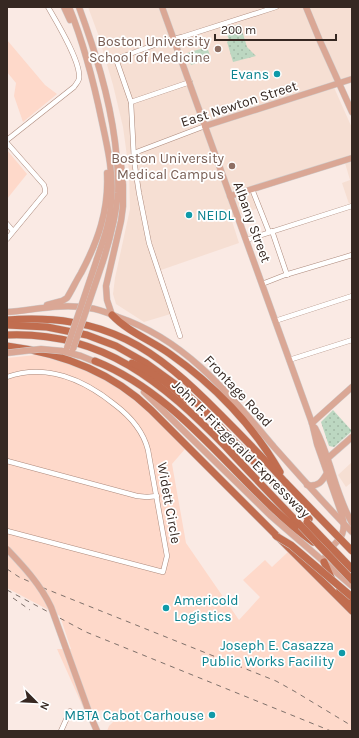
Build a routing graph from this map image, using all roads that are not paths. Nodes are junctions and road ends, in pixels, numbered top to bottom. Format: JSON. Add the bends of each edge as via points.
{"nodes":[{"id":1,"x":48,"y":7,"type":"edge"},
{"id":2,"x":64,"y":7,"type":"edge"},
{"id":3,"x":69,"y":7,"type":"edge"},
{"id":4,"x":79,"y":7,"type":"edge"},
{"id":5,"x":162,"y":7,"type":"edge"},
{"id":6,"x":276,"y":7,"type":"edge"},
{"id":7,"x":306,"y":7,"type":"edge"},
{"id":8,"x":79,"y":34,"type":"junction"},
{"id":9,"x":174,"y":39,"type":"junction"},
{"id":10,"x":352,"y":79,"type":"edge"},
{"id":11,"x":190,"y":82,"type":"junction"},
{"id":12,"x":340,"y":83,"type":"junction"},
{"id":13,"x":131,"y":102,"type":"junction"},
{"id":14,"x":352,"y":112,"type":"edge"},
{"id":15,"x":205,"y":126,"type":"junction"},
{"id":16,"x":114,"y":132,"type":"junction"},
{"id":17,"x":7,"y":142,"type":"edge"},
{"id":18,"x":134,"y":153,"type":"junction"},
{"id":19,"x":109,"y":155,"type":"junction"},
{"id":20,"x":352,"y":158,"type":"edge"},
{"id":21,"x":252,"y":189,"type":"junction"},
{"id":22,"x":230,"y":196,"type":"junction"},
{"id":23,"x":352,"y":206,"type":"edge"},
{"id":24,"x":7,"y":224,"type":"edge"},
{"id":25,"x":13,"y":231,"type":"junction"},
{"id":26,"x":271,"y":232,"type":"junction"},
{"id":27,"x":7,"y":239,"type":"edge"},
{"id":28,"x":246,"y":240,"type":"junction"},
{"id":29,"x":352,"y":254,"type":"edge"},
{"id":30,"x":100,"y":260,"type":"junction"},
{"id":31,"x":287,"y":275,"type":"junction"},
{"id":32,"x":262,"y":284,"type":"junction"},
{"id":33,"x":352,"y":296,"type":"edge"},
{"id":34,"x":21,"y":311,"type":"junction"},
{"id":35,"x":7,"y":312,"type":"edge"},
{"id":36,"x":112,"y":315,"type":"junction"},
{"id":37,"x":7,"y":320,"type":"edge"},
{"id":38,"x":275,"y":321,"type":"junction"},
{"id":39,"x":7,"y":325,"type":"edge"},
{"id":40,"x":7,"y":335,"type":"edge"},
{"id":41,"x":180,"y":336,"type":"dead end"},
{"id":42,"x":352,"y":340,"type":"edge"},
{"id":43,"x":7,"y":346,"type":"edge"},
{"id":44,"x":68,"y":350,"type":"junction"},
{"id":45,"x":7,"y":353,"type":"edge"},
{"id":46,"x":289,"y":360,"type":"junction"},
{"id":47,"x":94,"y":361,"type":"junction"},
{"id":48,"x":7,"y":377,"type":"edge"},
{"id":49,"x":352,"y":387,"type":"edge"},
{"id":50,"x":312,"y":423,"type":"junction"},
{"id":51,"x":352,"y":437,"type":"edge"},
{"id":52,"x":328,"y":458,"type":"junction"},
{"id":53,"x":7,"y":461,"type":"edge"},
{"id":54,"x":327,"y":473,"type":"junction"},
{"id":55,"x":286,"y":483,"type":"junction"},
{"id":56,"x":307,"y":485,"type":"junction"},
{"id":57,"x":157,"y":496,"type":"junction"},
{"id":58,"x":304,"y":525,"type":"junction"},
{"id":59,"x":349,"y":527,"type":"edge"},
{"id":60,"x":7,"y":531,"type":"edge"},
{"id":61,"x":276,"y":536,"type":"junction"},
{"id":62,"x":332,"y":548,"type":"junction"},
{"id":63,"x":7,"y":549,"type":"edge"},
{"id":64,"x":352,"y":552,"type":"edge"},
{"id":65,"x":324,"y":562,"type":"junction"},
{"id":66,"x":352,"y":563,"type":"edge"},
{"id":67,"x":352,"y":569,"type":"edge"},
{"id":68,"x":352,"y":580,"type":"edge"},
{"id":69,"x":352,"y":586,"type":"edge"},
{"id":70,"x":352,"y":597,"type":"edge"},
{"id":71,"x":352,"y":602,"type":"edge"},
{"id":72,"x":352,"y":611,"type":"edge"},
{"id":73,"x":70,"y":711,"type":"dead end"},
{"id":74,"x":61,"y":731,"type":"edge"},
{"id":75,"x":97,"y":731,"type":"edge"}],
"edges":[{"from":1,"to":17,"type":"street","via":[[67,40],[79,79],[70,91]]},
{"from":2,"to":8,"type":"main road"},
{"from":3,"to":8,"type":"main road"},
{"from":4,"to":16,"type":"main road","via":[[102,74]]},
{"from":5,"to":9,"type":"main road","name":"Albany Street"},
{"from":6,"to":9,"type":"street"},
{"from":7,"to":12,"type":"main road"},
{"from":8,"to":19,"type":"main road"},
{"from":9,"to":11,"type":"main road","name":"Albany Street"},
{"from":9,"to":13,"type":"street","via":[[116,58]]},
{"from":10,"to":12,"type":"main road","name":"East Newton Street"},
{"from":11,"to":13,"type":"street"},
{"from":11,"to":15,"type":"main road","name":"Albany Street"},
{"from":12,"to":14,"type":"main road"},
{"from":12,"to":15,"type":"main road","name":"East Newton Street"},
{"from":13,"to":18,"type":"street"},
{"from":15,"to":18,"type":"street","name":"East Newton Street"},
{"from":15,"to":22,"type":"main road","name":"Albany Street"},
{"from":16,"to":30,"type":"main road","via":[[118,193],[114,223]]},
{"from":16,"to":36,"type":"main road","via":[[120,157],[123,192],[121,221],[106,286]]},
{"from":17,"to":25,"type":"street","via":[[45,189]]},
{"from":18,"to":41,"type":"street","via":[[149,242]]},
{"from":19,"to":30,"type":"main road","via":[[111,209]]},
{"from":19,"to":34,"type":"main road","via":[[102,226],[69,295],[62,301]]},
{"from":20,"to":21,"type":"main road"},
{"from":21,"to":22,"type":"main road"},
{"from":21,"to":26,"type":"street"},
{"from":22,"to":28,"type":"main road","name":"Albany Street"},
{"from":23,"to":26,"type":"street"},
{"from":24,"to":25,"type":"street"},
{"from":25,"to":27,"type":"street"},
{"from":26,"to":28,"type":"street"},
{"from":26,"to":31,"type":"street"},
{"from":28,"to":32,"type":"main road","name":"Albany Street"},
{"from":29,"to":31,"type":"street"},
{"from":30,"to":44,"type":"main road","bridge":true},
{"from":31,"to":32,"type":"street"},
{"from":32,"to":38,"type":"main road","name":"Albany Street"},
{"from":33,"to":38,"type":"street"},
{"from":34,"to":35,"type":"main road","name":"Frontage Road"},
{"from":34,"to":36,"type":"main road","name":"Frontage Road","via":[[75,306],[92,308]]},
{"from":36,"to":55,"type":"highway","via":[[182,362],[215,391],[259,441]]},
{"from":36,"to":56,"type":"main road","name":"Frontage Road","via":[[160,337],[186,354],[229,395]]},
{"from":37,"to":55,"type":"highway","name":"John F. Fitzgerald Expressway","via":[[45,319],[79,323],[109,332],[142,347],[194,387]]},
{"from":38,"to":46,"type":"main road","name":"Albany Street"},
{"from":39,"to":58,"type":"highway","via":[[46,327],[87,335],[116,346],[146,362],[200,406]]},
{"from":40,"to":58,"type":"highway","name":"John F. Fitzgerald Expressway","via":[[33,335],[84,345],[111,356],[148,377],[177,400]]},
{"from":42,"to":46,"type":"street"},
{"from":43,"to":61,"type":"highway","via":[[61,358],[98,372],[117,383],[135,396]]},
{"from":44,"to":45,"type":"main road","bridge":true,"via":[[41,349]]},
{"from":44,"to":47,"type":"main road"},
{"from":46,"to":50,"type":"main road","name":"Albany Street"},
{"from":47,"to":58,"type":"highway","via":[[128,377],[160,399],[272,507]]},
{"from":47,"to":65,"type":"main road","via":[[126,378],[150,396],[261,507]]},
{"from":48,"to":57,"type":"street","name":"Widett Circle","via":[[28,372],[52,373],[79,381],[106,397],[128,416],[142,434],[148,450]]},
{"from":49,"to":50,"type":"main road"},
{"from":50,"to":52,"type":"main road","name":"Albany Street"},
{"from":50,"to":54,"type":"main road","name":"Albany Street"},
{"from":51,"to":52,"type":"main road"},
{"from":52,"to":59,"type":"main road","name":"Albany Street"},
{"from":53,"to":57,"type":"street","via":[[137,496]]},
{"from":54,"to":56,"type":"main road","via":[[319,484]]},
{"from":54,"to":59,"type":"main road","name":"Albany Street"},
{"from":55,"to":64,"type":"highway","name":"John F. Fitzgerald Expressway","bridge":true},
{"from":56,"to":59,"type":"main road","name":"Frontage Road"},
{"from":57,"to":60,"type":"street","name":"Widett Circle","via":[[167,554],[163,572]]},
{"from":58,"to":62,"type":"highway","bridge":true},
{"from":58,"to":66,"type":"highway"},
{"from":58,"to":68,"type":"highway","name":"John F. Fitzgerald Expressway","bridge":true},
{"from":59,"to":62,"type":"main road"},
{"from":61,"to":70,"type":"highway","bridge":true,"via":[[291,545]]},
{"from":61,"to":72,"type":"highway","bridge":true},
{"from":62,"to":65,"type":"main road"},
{"from":62,"to":67,"type":"highway","bridge":true},
{"from":63,"to":75,"type":"main road","bridge":true,"via":[[34,579],[51,606]]},
{"from":65,"to":69,"type":"main road"},
{"from":65,"to":71,"type":"highway","via":[[333,582]]},
{"from":73,"to":74,"type":"street"}]}
